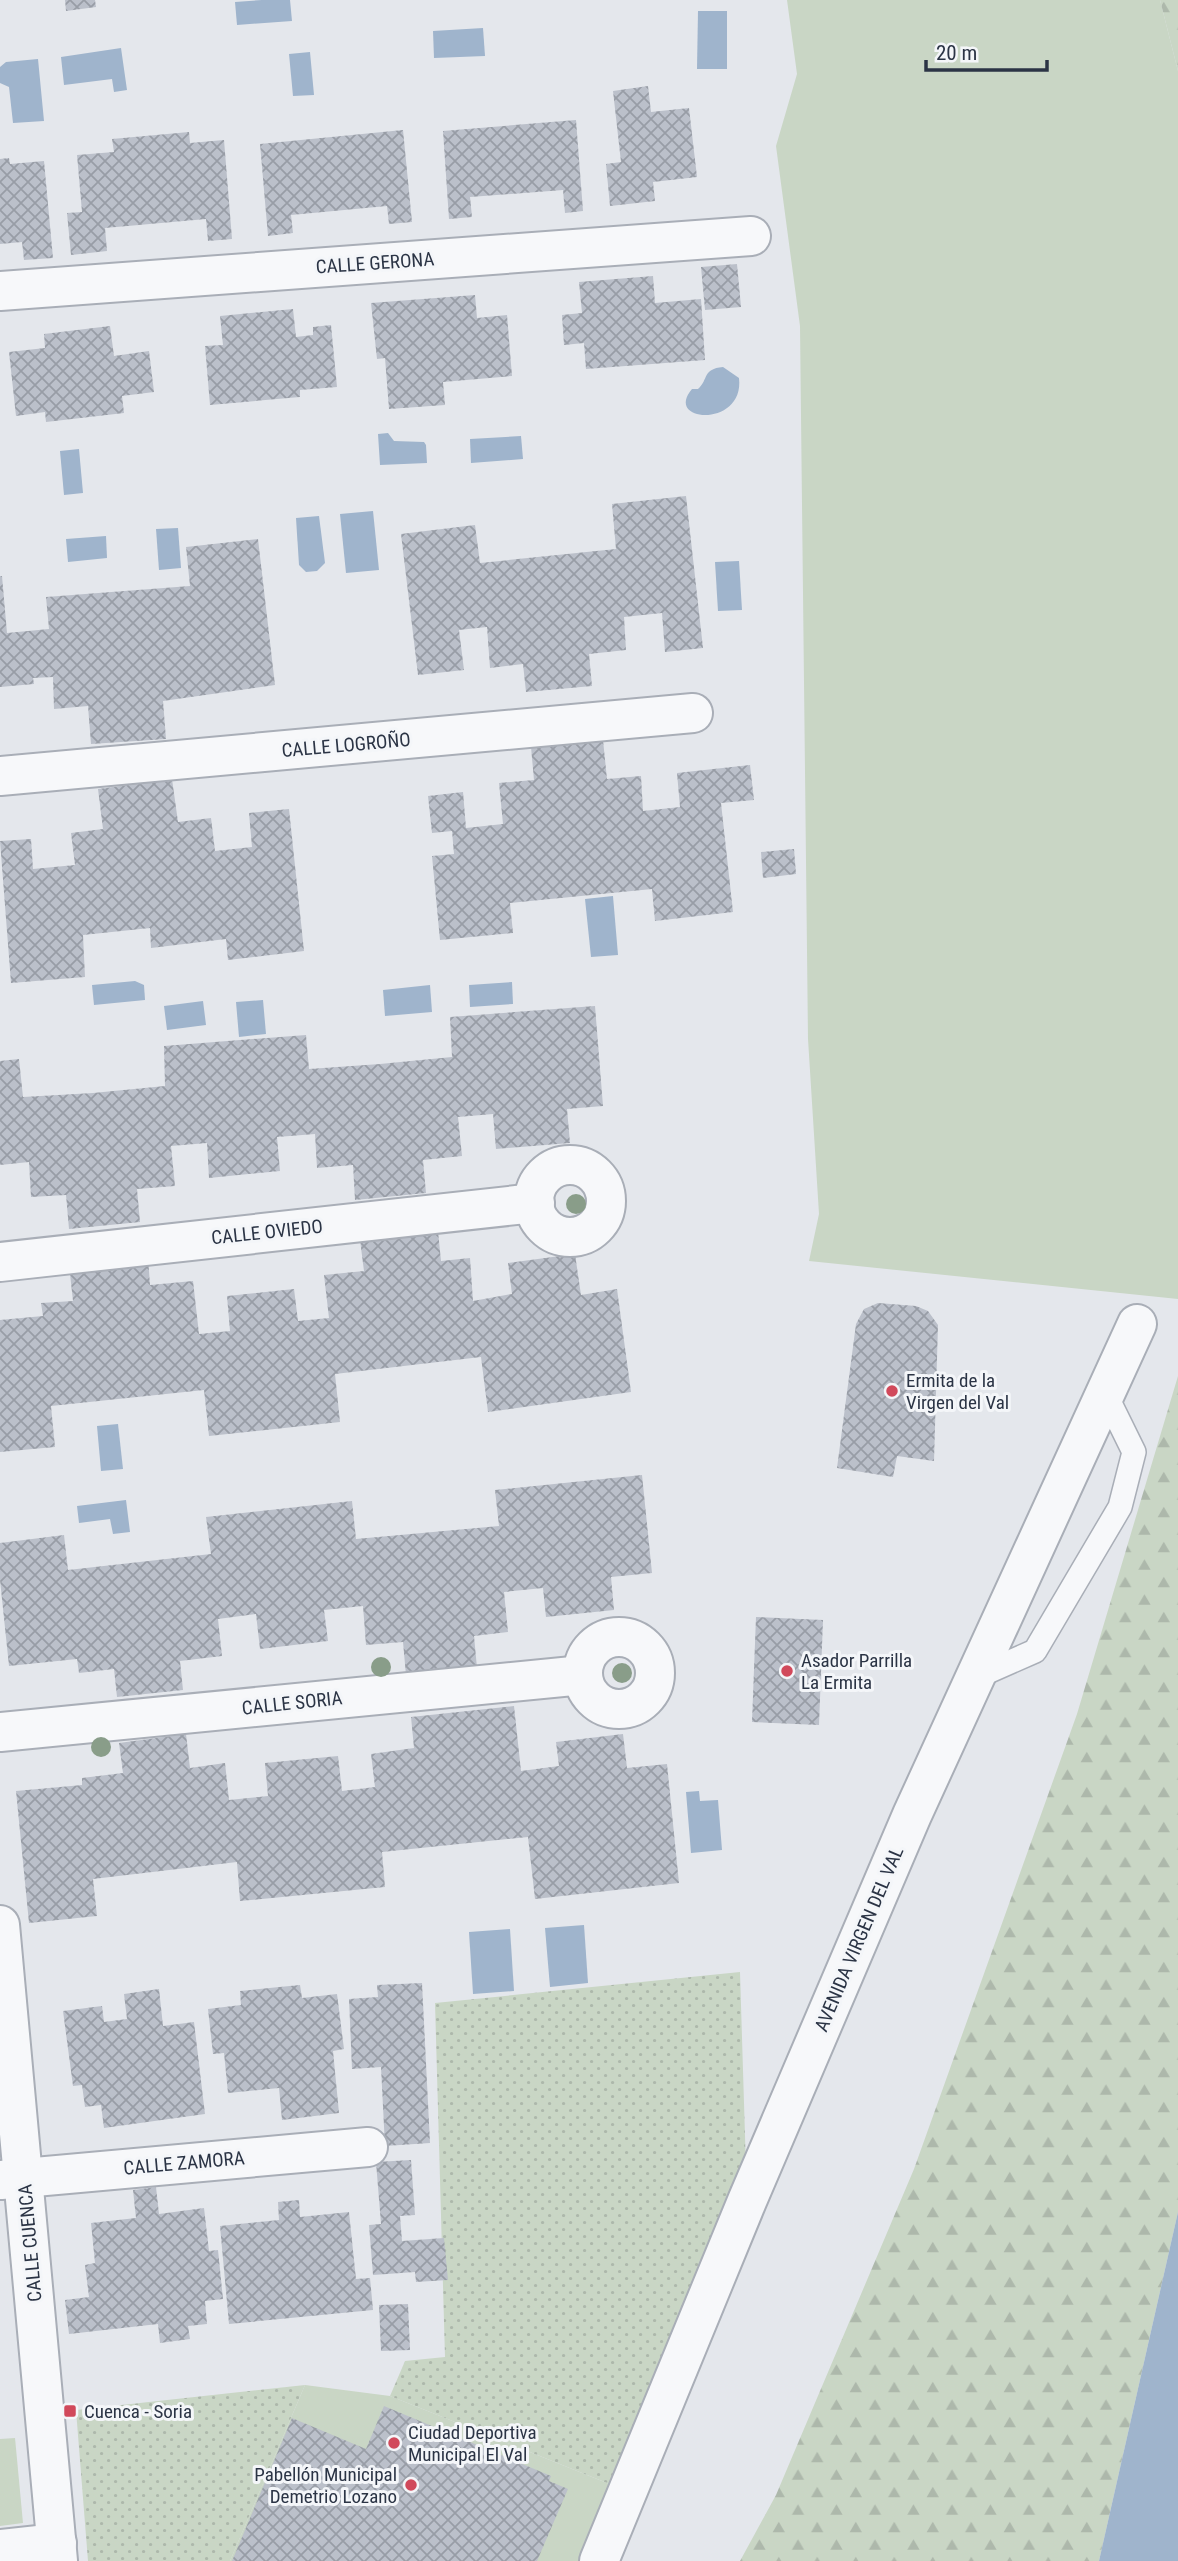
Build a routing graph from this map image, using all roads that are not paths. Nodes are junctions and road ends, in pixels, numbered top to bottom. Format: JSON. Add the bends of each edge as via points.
{"nodes":[{"id":1,"x":751,"y":236,"type":"dead end"},
{"id":2,"x":0,"y":291,"type":"edge"},
{"id":3,"x":693,"y":713,"type":"dead end"},
{"id":4,"x":0,"y":776,"type":"edge"},
{"id":5,"x":535,"y":1203,"type":"dead end"},
{"id":6,"x":0,"y":1262,"type":"edge"},
{"id":7,"x":1137,"y":1324,"type":"dead end"},
{"id":8,"x":1105,"y":1393,"type":"junction"},
{"id":9,"x":583,"y":1675,"type":"dead end"},
{"id":10,"x":976,"y":1677,"type":"junction"},
{"id":11,"x":0,"y":1732,"type":"edge"},
{"id":12,"x":0,"y":1925,"type":"edge"},
{"id":13,"x":368,"y":2147,"type":"dead end"},
{"id":14,"x":12,"y":2178,"type":"edge"},
{"id":15,"x":0,"y":2549,"type":"edge"},
{"id":16,"x":57,"y":2552,"type":"edge"},
{"id":17,"x":598,"y":2561,"type":"edge"}],
"edges":[{"from":1,"to":2,"type":"street","name":"CALLE GERONA"},
{"from":3,"to":4,"type":"street","name":"CALLE LOGROÑO"},
{"from":5,"to":6,"type":"street","name":"CALLE OVIEDO"},
{"from":7,"to":8,"type":"street","name":"AVENIDA VIRGEN DEL VAL"},
{"from":8,"to":10,"type":"street","name":"AVENIDA VIRGEN DEL VAL"},
{"from":8,"to":10,"type":"lane","via":[[1134,1452],[1120,1507],[1035,1651]]},
{"from":9,"to":11,"type":"street","name":"CALLE SORIA"},
{"from":10,"to":17,"type":"street","name":"AVENIDA VIRGEN DEL VAL","via":[[752,2189]]},
{"from":12,"to":14,"type":"street","name":"CALLE CUENCA"},
{"from":13,"to":14,"type":"street","name":"CALLE ZAMORA"},
{"from":14,"to":16,"type":"street","name":"CALLE CUENCA"},
{"from":15,"to":16,"type":"street"}]}
